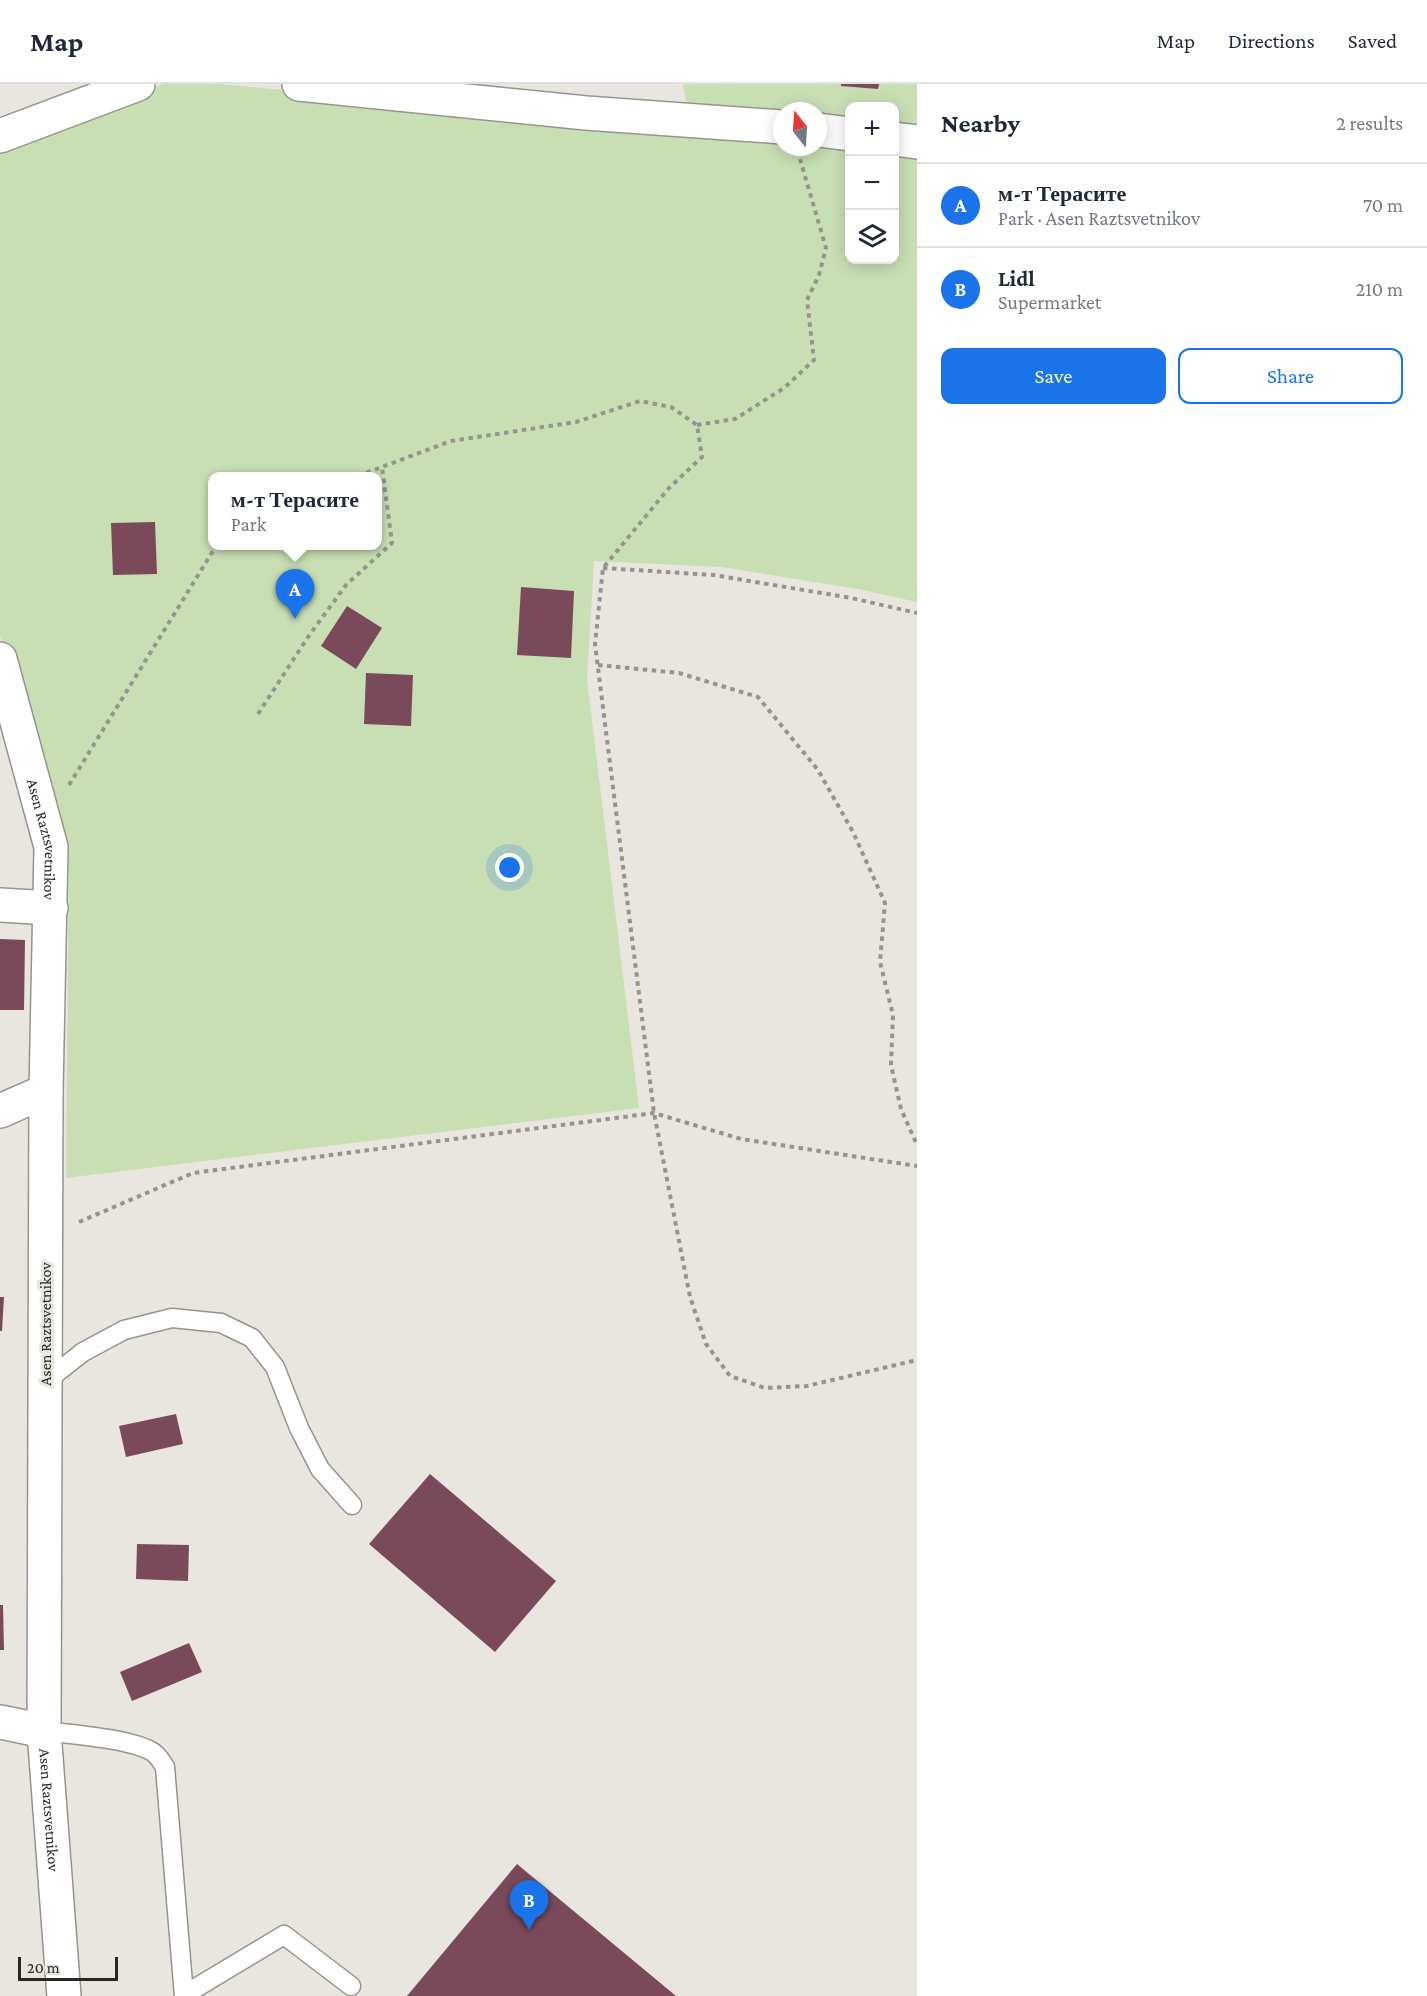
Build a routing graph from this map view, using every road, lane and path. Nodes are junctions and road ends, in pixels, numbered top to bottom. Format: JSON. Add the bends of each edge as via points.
{"nodes":[{"id":1,"x":138,"y":84,"type":"edge"},
{"id":2,"x":299,"y":84,"type":"edge"},
{"id":3,"x":773,"y":126,"type":"edge"},
{"id":4,"x":827,"y":131,"type":"edge"},
{"id":5,"x":845,"y":133,"type":"edge"},
{"id":6,"x":0,"y":136,"type":"edge"},
{"id":7,"x":899,"y":140,"type":"edge"},
{"id":8,"x":917,"y":142,"type":"edge"},
{"id":9,"x":800,"y":158,"type":"dead end"},
{"id":10,"x":697,"y":425,"type":"junction"},
{"id":11,"x":382,"y":467,"type":"junction"},
{"id":12,"x":370,"y":472,"type":"edge"},
{"id":13,"x":214,"y":550,"type":"edge"},
{"id":14,"x":603,"y":568,"type":"junction"},
{"id":15,"x":917,"y":613,"type":"edge"},
{"id":16,"x":0,"y":658,"type":"edge"},
{"id":17,"x":598,"y":664,"type":"junction"},
{"id":18,"x":258,"y":714,"type":"dead end"},
{"id":19,"x":44,"y":825,"type":"junction"},
{"id":20,"x":0,"y":905,"type":"edge"},
{"id":21,"x":51,"y":908,"type":"junction"},
{"id":22,"x":46,"y":1091,"type":"junction"},
{"id":23,"x":0,"y":1111,"type":"edge"},
{"id":24,"x":654,"y":1113,"type":"junction"},
{"id":25,"x":917,"y":1145,"type":"edge"},
{"id":26,"x":917,"y":1166,"type":"edge"},
{"id":27,"x":45,"y":1236,"type":"junction"},
{"id":28,"x":917,"y":1360,"type":"edge"},
{"id":29,"x":45,"y":1382,"type":"junction"},
{"id":30,"x":352,"y":1505,"type":"dead end"},
{"id":31,"x":0,"y":1722,"type":"edge"},
{"id":32,"x":44,"y":1731,"type":"junction"},
{"id":33,"x":351,"y":1986,"type":"dead end"},
{"id":34,"x":64,"y":1996,"type":"edge"},
{"id":35,"x":184,"y":1996,"type":"edge"}],
"edges":[{"from":1,"to":6,"type":"street"},
{"from":2,"to":3,"type":"street","via":[[585,113]]},
{"from":4,"to":5,"type":"street"},
{"from":7,"to":8,"type":"street"},
{"from":9,"to":10,"type":"path","via":[[826,248],[807,300],[814,360],[784,388],[735,420]]},
{"from":10,"to":11,"type":"path","via":[[671,407],[640,401],[576,422],[451,441]]},
{"from":10,"to":14,"type":"path","via":[[702,457],[669,488]]},
{"from":11,"to":12,"type":"path"},
{"from":11,"to":18,"type":"path","via":[[392,543],[346,585]]},
{"from":13,"to":19,"type":"path"},
{"from":14,"to":15,"type":"path","via":[[714,575]]},
{"from":14,"to":17,"type":"path","via":[[595,644]]},
{"from":16,"to":19,"type":"street","name":"Asen Raztsvetnikov"},
{"from":17,"to":24,"type":"path"},
{"from":17,"to":25,"type":"path","via":[[679,673],[758,697],[818,770],[853,832],[885,903],[880,962],[893,1015],[891,1065],[901,1109]]},
{"from":19,"to":21,"type":"street","name":"Asen Raztsvetnikov","via":[[51,847]]},
{"from":20,"to":21,"type":"street"},
{"from":21,"to":22,"type":"street","name":"Asen Raztsvetnikov"},
{"from":22,"to":23,"type":"street"},
{"from":22,"to":27,"type":"street","name":"Asen Raztsvetnikov"},
{"from":24,"to":26,"type":"path","via":[[741,1139]]},
{"from":24,"to":27,"type":"path","via":[[193,1173]]},
{"from":24,"to":28,"type":"path","via":[[690,1298],[706,1344],[730,1376],[765,1388],[807,1386]]},
{"from":27,"to":29,"type":"street","name":"Asen Raztsvetnikov"},
{"from":29,"to":30,"type":"lane","via":[[82,1352],[124,1330],[172,1318],[221,1323],[252,1338],[275,1367],[320,1468]]},
{"from":29,"to":32,"type":"street","name":"Asen Raztsvetnikov"},
{"from":31,"to":32,"type":"street"},
{"from":32,"to":34,"type":"street","name":"Asen Raztsvetnikov"},
{"from":32,"to":35,"type":"lane","via":[[147,1749],[165,1767]]},
{"from":33,"to":35,"type":"lane","via":[[284,1935]]}]}
